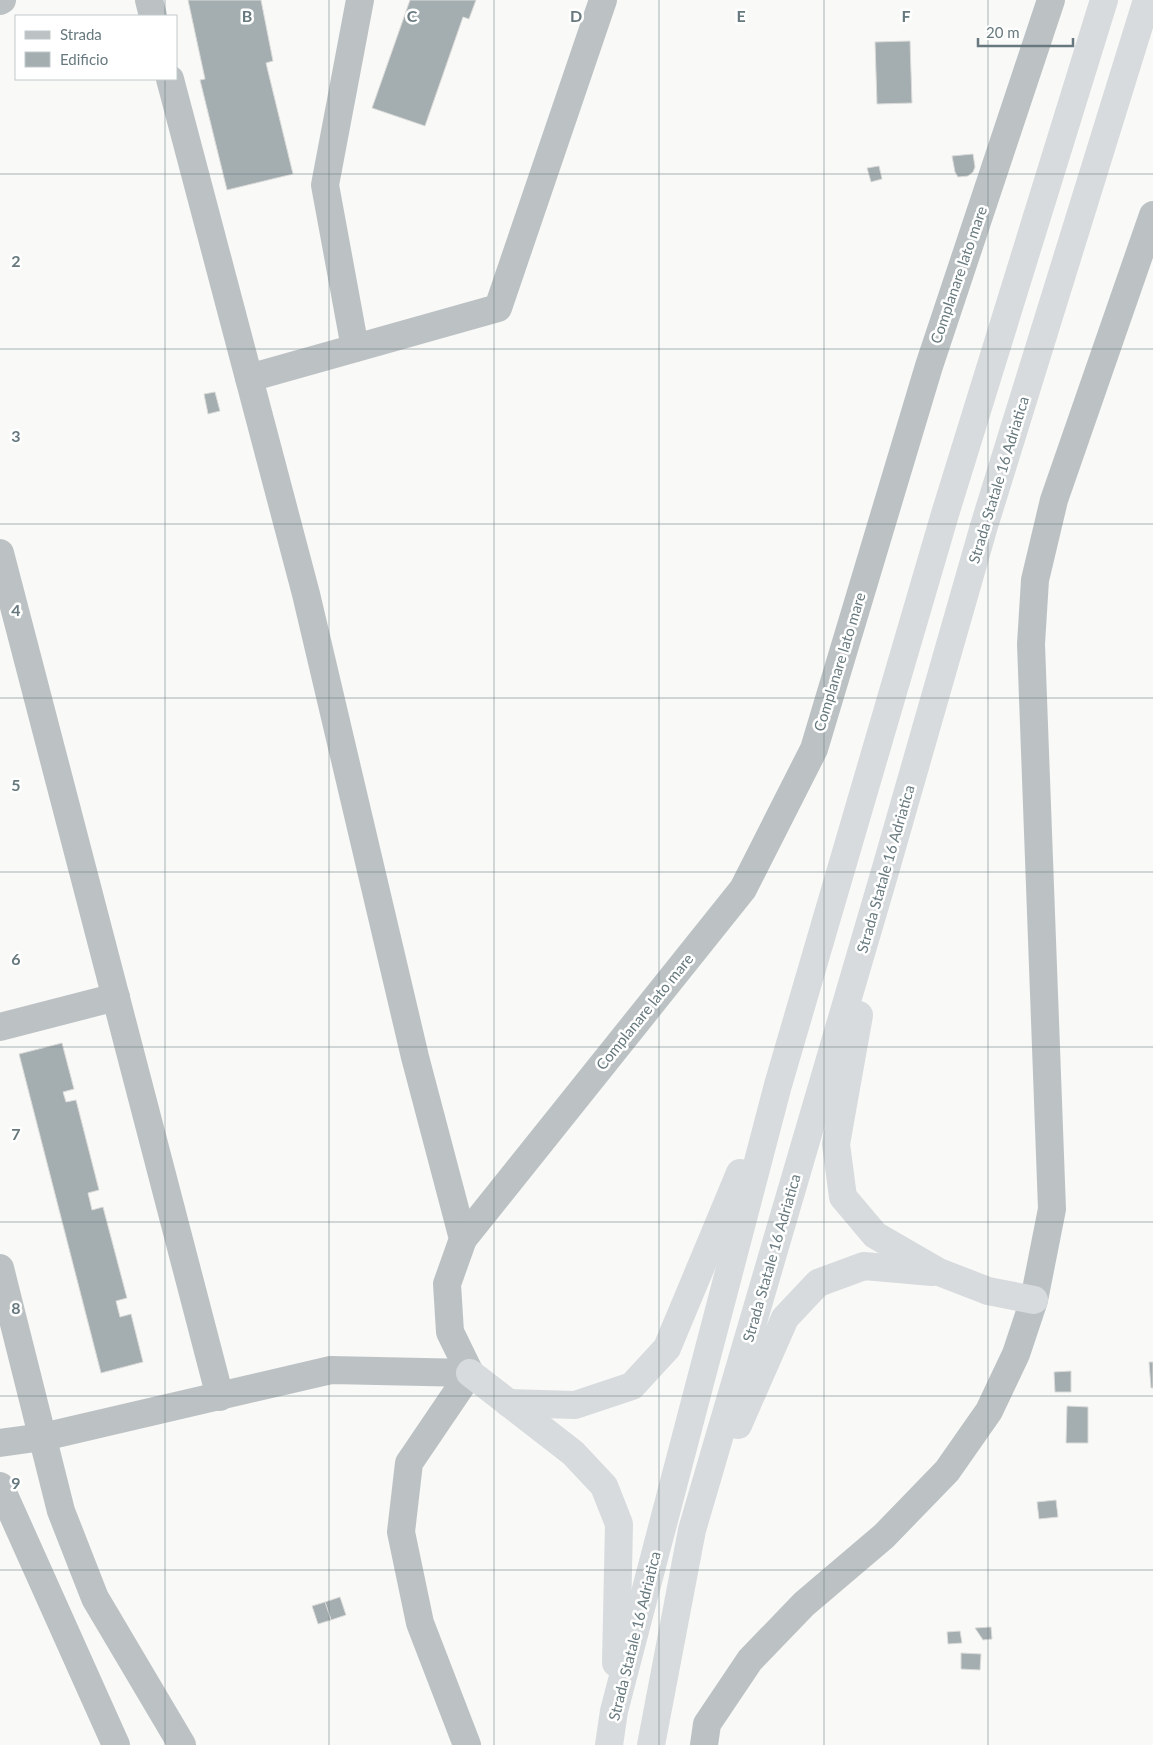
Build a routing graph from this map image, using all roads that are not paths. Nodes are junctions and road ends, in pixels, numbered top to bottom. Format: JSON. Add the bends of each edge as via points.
{"nodes":[{"id":1,"x":149,"y":0,"type":"edge"},
{"id":2,"x":360,"y":0,"type":"edge"},
{"id":3,"x":603,"y":0,"type":"edge"},
{"id":4,"x":1051,"y":0,"type":"edge"},
{"id":5,"x":1104,"y":0,"type":"edge"},
{"id":6,"x":1147,"y":0,"type":"edge"},
{"id":7,"x":154,"y":15,"type":"edge"},
{"id":8,"x":170,"y":80,"type":"edge"},
{"id":9,"x":1153,"y":215,"type":"edge"},
{"id":10,"x":355,"y":348,"type":"junction"},
{"id":11,"x":249,"y":378,"type":"junction"},
{"id":12,"x":0,"y":553,"type":"edge"},
{"id":13,"x":10,"y":633,"type":"edge"},
{"id":14,"x":886,"y":868,"type":"junction"},
{"id":15,"x":116,"y":998,"type":"junction"},
{"id":16,"x":0,"y":1027,"type":"edge"},
{"id":17,"x":778,"y":1085,"type":"junction"},
{"id":18,"x":464,"y":1239,"type":"junction"},
{"id":19,"x":0,"y":1268,"type":"edge"},
{"id":20,"x":939,"y":1272,"type":"junction"},
{"id":21,"x":1034,"y":1300,"type":"junction"},
{"id":22,"x":470,"y":1373,"type":"junction"},
{"id":23,"x":220,"y":1397,"type":"junction"},
{"id":24,"x":508,"y":1403,"type":"junction"},
{"id":25,"x":43,"y":1437,"type":"junction"},
{"id":26,"x":0,"y":1443,"type":"edge"},
{"id":27,"x":0,"y":1486,"type":"edge"},
{"id":28,"x":692,"y":1530,"type":"junction"},
{"id":29,"x":614,"y":1711,"type":"junction"},
{"id":30,"x":116,"y":1745,"type":"edge"},
{"id":31,"x":182,"y":1745,"type":"edge"},
{"id":32,"x":467,"y":1745,"type":"edge"},
{"id":33,"x":609,"y":1745,"type":"edge"},
{"id":34,"x":650,"y":1745,"type":"edge"},
{"id":35,"x":704,"y":1745,"type":"edge"}],
"edges":[{"from":1,"to":7,"type":"street"},
{"from":2,"to":10,"type":"street","via":[[326,186]]},
{"from":3,"to":10,"type":"street","via":[[498,308]]},
{"from":4,"to":18,"type":"street","name":"Complanare lato mare","via":[[929,366],[814,749],[743,889]]},
{"from":5,"to":17,"type":"highway","name":"Strada Statale 16 Adriatica","via":[[945,514]]},
{"from":6,"to":14,"type":"highway","name":"Strada Statale 16 Adriatica","via":[[984,526]]},
{"from":8,"to":11,"type":"street"},
{"from":9,"to":21,"type":"street","via":[[1054,500],[1035,580],[1031,644],[1052,1210]]},
{"from":10,"to":11,"type":"street"},
{"from":11,"to":18,"type":"street","via":[[308,603],[415,1057]]},
{"from":12,"to":13,"type":"street"},
{"from":13,"to":15,"type":"street"},
{"from":14,"to":20,"type":"highway","via":[[836,1144],[838,1162],[843,1198],[875,1234]]},
{"from":14,"to":28,"type":"highway","name":"Strada Statale 16 Adriatica"},
{"from":15,"to":16,"type":"street"},
{"from":15,"to":23,"type":"street"},
{"from":17,"to":24,"type":"highway","via":[[667,1348],[632,1386],[575,1405]]},
{"from":17,"to":29,"type":"highway","name":"Strada Statale 16 Adriatica"},
{"from":18,"to":22,"type":"street","name":"Complanare lato mare","via":[[447,1284],[450,1332]]},
{"from":19,"to":25,"type":"street"},
{"from":20,"to":21,"type":"highway","via":[[988,1291]]},
{"from":20,"to":28,"type":"highway","via":[[864,1266],[818,1283],[786,1318]]},
{"from":21,"to":35,"type":"street","via":[[1016,1354],[989,1412],[948,1471],[884,1536],[804,1604],[750,1660],[707,1724]]},
{"from":22,"to":23,"type":"street","via":[[331,1370]]},
{"from":22,"to":24,"type":"highway"},
{"from":22,"to":32,"type":"street","via":[[409,1464],[401,1532],[420,1623]]},
{"from":23,"to":25,"type":"street"},
{"from":24,"to":29,"type":"highway","via":[[573,1453],[604,1486],[619,1524]]},
{"from":25,"to":26,"type":"street"},
{"from":25,"to":31,"type":"street","via":[[61,1511],[95,1598]]},
{"from":27,"to":30,"type":"street"},
{"from":28,"to":34,"type":"highway","name":"Strada Statale 16 Adriatica"},
{"from":29,"to":33,"type":"highway","name":"Strada Statale 16 Adriatica"}]}
